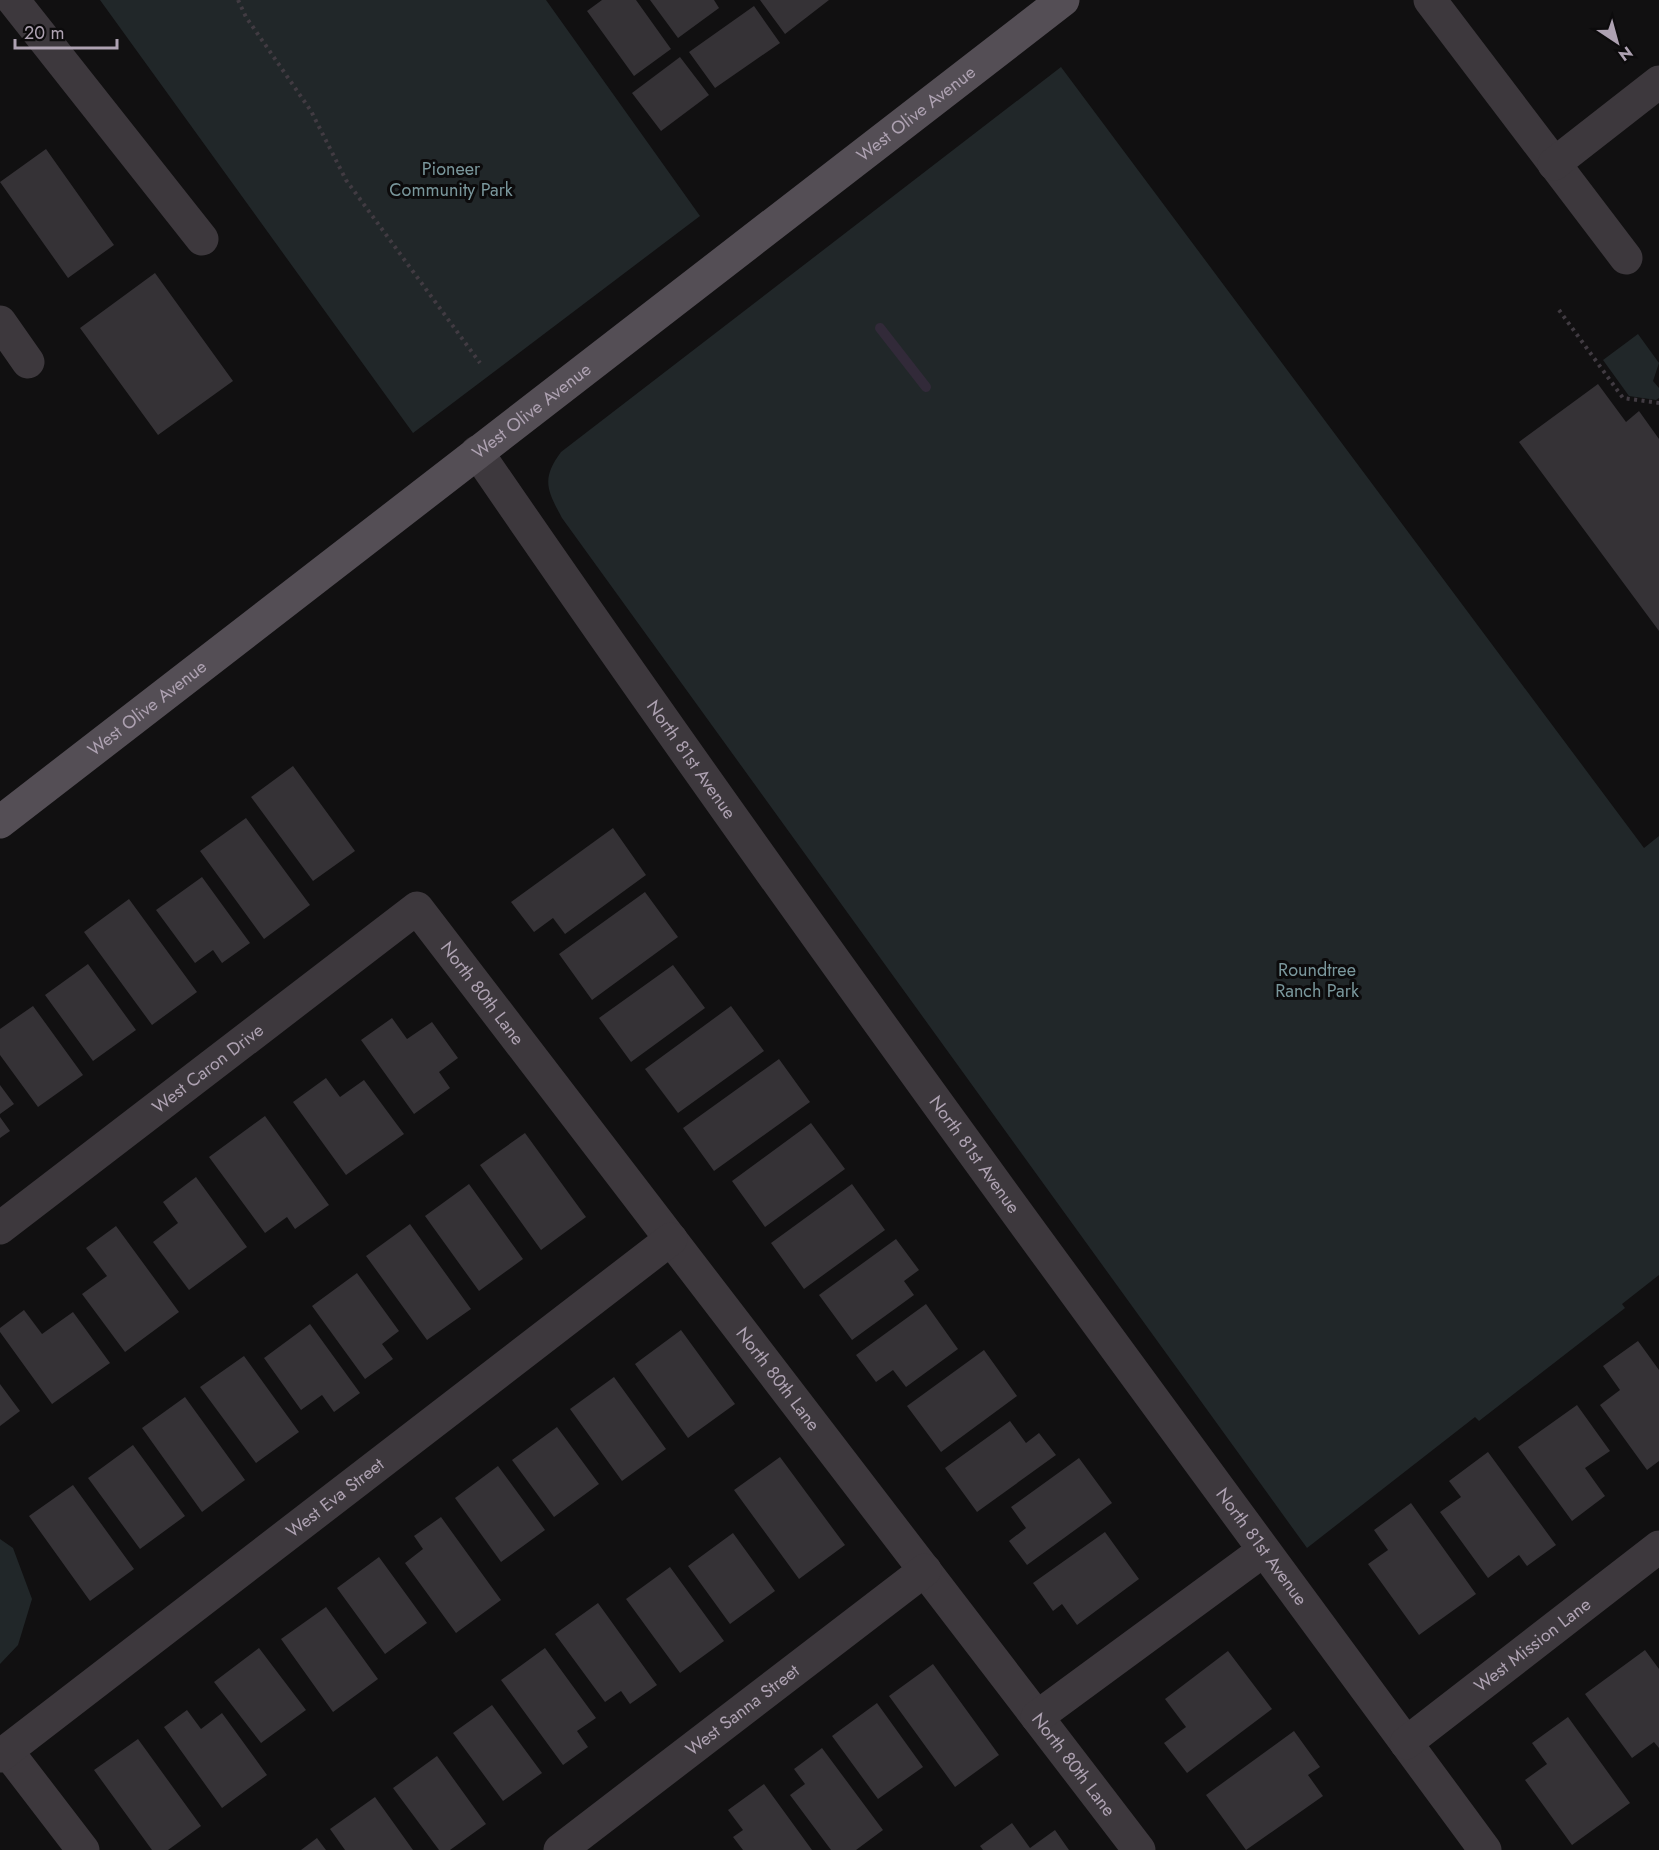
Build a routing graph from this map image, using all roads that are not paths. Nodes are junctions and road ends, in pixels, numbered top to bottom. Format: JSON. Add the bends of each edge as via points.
{"nodes":[{"id":1,"x":14,"y":0,"type":"edge"},
{"id":2,"x":1063,"y":0,"type":"edge"},
{"id":3,"x":1430,"y":0,"type":"edge"},
{"id":4,"x":1659,"y":82,"type":"edge"},
{"id":5,"x":1554,"y":164,"type":"junction"},
{"id":6,"x":202,"y":239,"type":"dead end"},
{"id":7,"x":1626,"y":258,"type":"dead end"},
{"id":8,"x":0,"y":322,"type":"edge"},
{"id":9,"x":28,"y":362,"type":"dead end"},
{"id":10,"x":477,"y":452,"type":"junction"},
{"id":11,"x":0,"y":822,"type":"edge"},
{"id":12,"x":417,"y":908,"type":"joint"},
{"id":13,"x":0,"y":1228,"type":"edge"},
{"id":14,"x":671,"y":1239,"type":"junction"},
{"id":15,"x":1659,"y":1547,"type":"edge"},
{"id":16,"x":1263,"y":1551,"type":"junction"},
{"id":17,"x":925,"y":1570,"type":"junction"},
{"id":18,"x":1037,"y":1717,"type":"junction"},
{"id":19,"x":1406,"y":1743,"type":"junction"},
{"id":20,"x":3,"y":1754,"type":"edge"},
{"id":21,"x":83,"y":1850,"type":"edge"},
{"id":22,"x":560,"y":1850,"type":"edge"},
{"id":23,"x":1139,"y":1850,"type":"edge"},
{"id":24,"x":1485,"y":1850,"type":"edge"}],
"edges":[{"from":1,"to":6,"type":"street"},
{"from":2,"to":10,"type":"main road","name":"West Olive Avenue"},
{"from":3,"to":5,"type":"street"},
{"from":4,"to":5,"type":"street"},
{"from":5,"to":7,"type":"street"},
{"from":8,"to":9,"type":"street"},
{"from":10,"to":11,"type":"main road","name":"West Olive Avenue"},
{"from":10,"to":16,"type":"street","name":"North 81st Avenue","via":[[742,830]]},
{"from":12,"to":13,"type":"street","name":"West Caron Drive"},
{"from":12,"to":14,"type":"street","name":"North 80th Lane"},
{"from":14,"to":17,"type":"street","name":"North 80th Lane"},
{"from":14,"to":20,"type":"street","name":"West Eva Street"},
{"from":15,"to":19,"type":"street","name":"West Mission Lane"},
{"from":16,"to":18,"type":"street"},
{"from":16,"to":19,"type":"street","name":"North 81st Avenue"},
{"from":17,"to":18,"type":"street","name":"North 80th Lane"},
{"from":17,"to":22,"type":"street","name":"West Sanna Street"},
{"from":18,"to":23,"type":"street","name":"North 80th Lane"},
{"from":19,"to":24,"type":"street","name":"North 81st Avenue"},
{"from":20,"to":21,"type":"street"}]}
